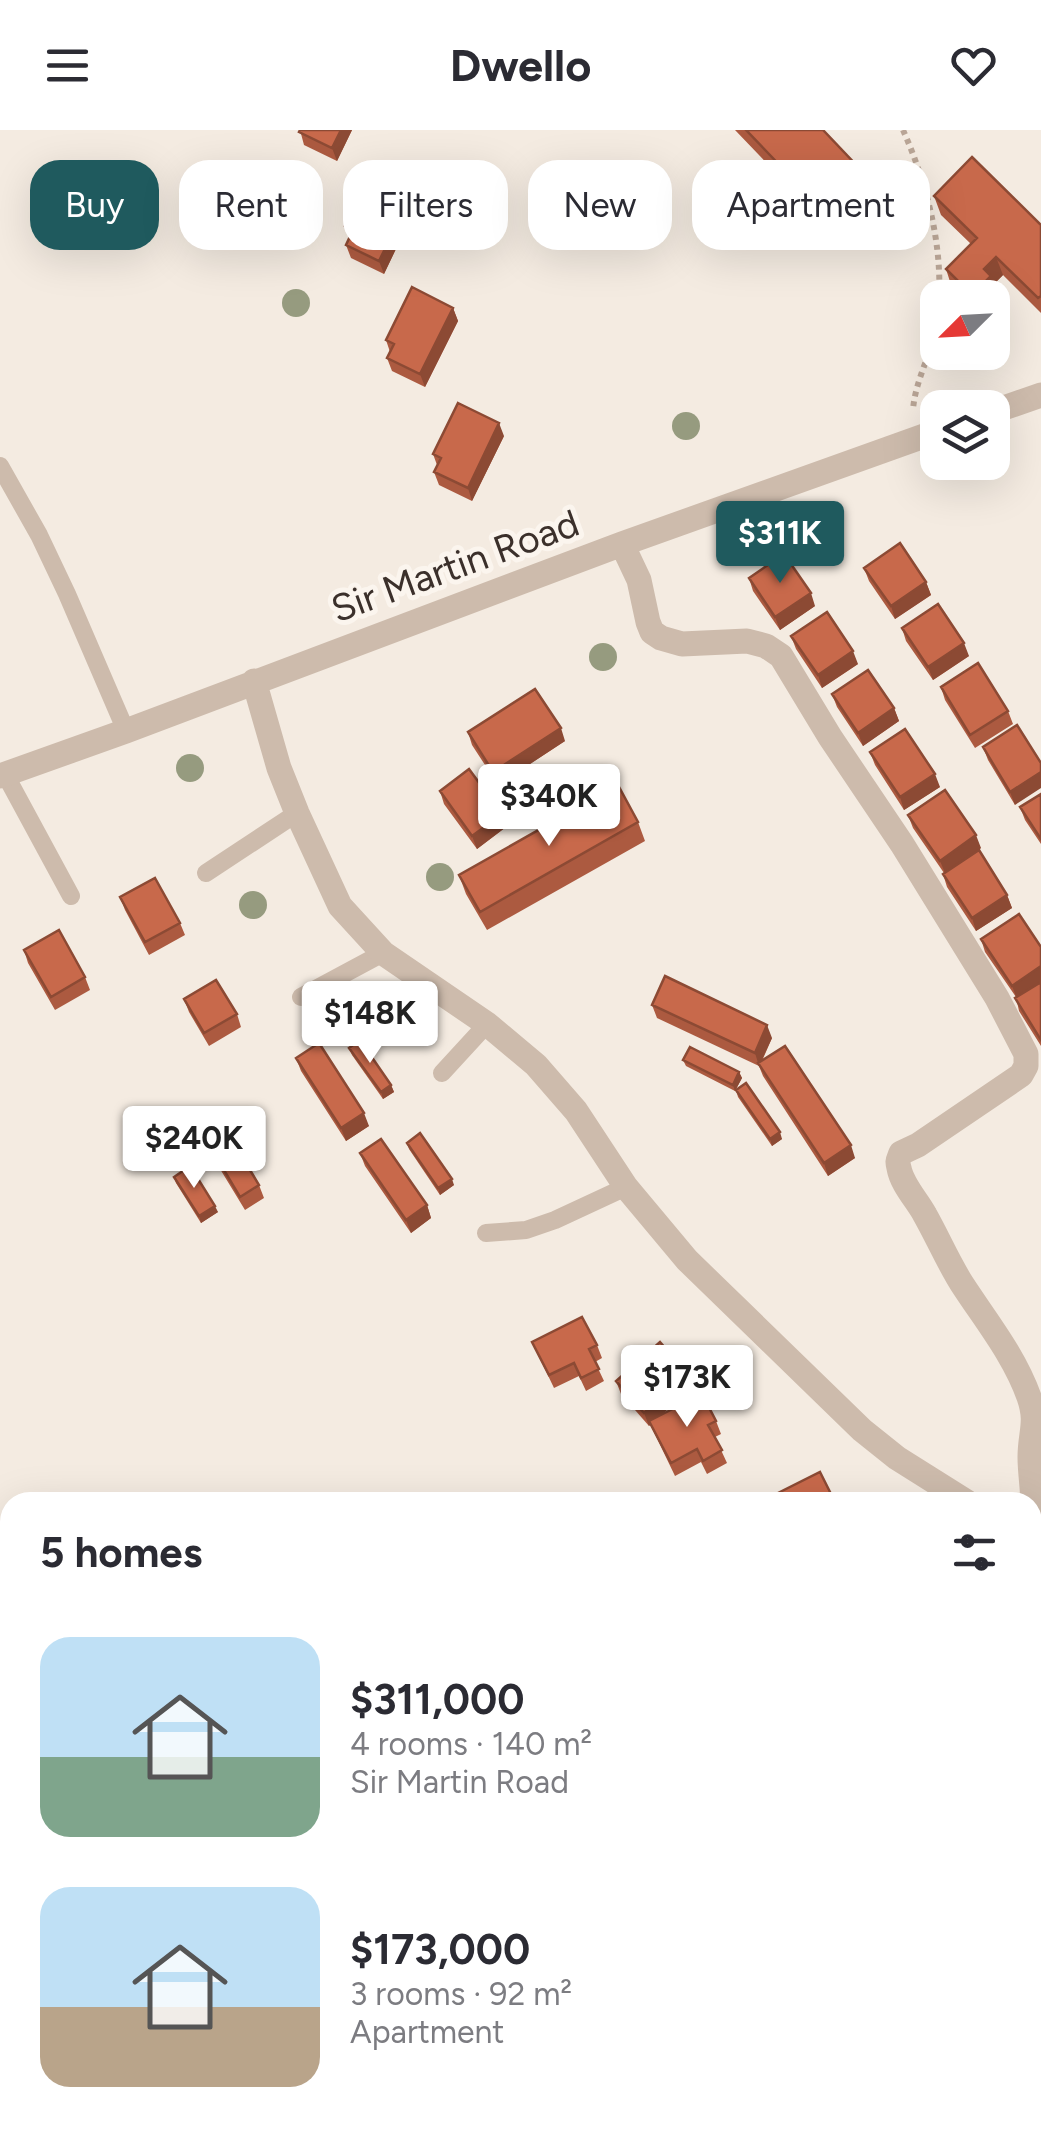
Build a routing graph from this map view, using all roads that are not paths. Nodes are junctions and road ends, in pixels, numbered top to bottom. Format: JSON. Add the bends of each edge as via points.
{"nodes":[{"id":1,"x":1041,"y":395,"type":"edge"},
{"id":2,"x":1010,"y":406,"type":"edge"},
{"id":3,"x":920,"y":436,"type":"edge"},
{"id":4,"x":0,"y":466,"type":"edge"},
{"id":5,"x":622,"y":544,"type":"junction"},
{"id":6,"x":254,"y":681,"type":"junction"},
{"id":7,"x":126,"y":731,"type":"junction"},
{"id":8,"x":3,"y":775,"type":"edge"},
{"id":9,"x":296,"y":813,"type":"junction"},
{"id":10,"x":206,"y":873,"type":"dead end"},
{"id":11,"x":71,"y":896,"type":"dead end"},
{"id":12,"x":383,"y":954,"type":"junction"},
{"id":13,"x":302,"y":997,"type":"dead end"},
{"id":14,"x":487,"y":1024,"type":"junction"},
{"id":15,"x":442,"y":1072,"type":"dead end"},
{"id":16,"x":626,"y":1186,"type":"junction"},
{"id":17,"x":486,"y":1233,"type":"dead end"},
{"id":18,"x":951,"y":1492,"type":"edge"},
{"id":19,"x":1034,"y":1492,"type":"edge"}],
"edges":[{"from":1,"to":2,"type":"street"},
{"from":3,"to":5,"type":"street","name":"Sir Martin Road"},
{"from":4,"to":7,"type":"lane","via":[[53,565]]},
{"from":5,"to":6,"type":"street","name":"Sir Martin Road"},
{"from":5,"to":19,"type":"street","via":[[652,632],[682,644],[747,641],[781,656],[1026,1054],[1021,1074],[898,1161],[943,1253],[1029,1397],[1036,1420],[1030,1450]]},
{"from":6,"to":7,"type":"street","name":"Sir Martin Road"},
{"from":6,"to":9,"type":"street"},
{"from":7,"to":8,"type":"street","name":"Sir Martin Road"},
{"from":8,"to":11,"type":"lane"},
{"from":9,"to":10,"type":"lane"},
{"from":9,"to":12,"type":"street","via":[[340,906]]},
{"from":12,"to":13,"type":"lane"},
{"from":12,"to":14,"type":"street"},
{"from":14,"to":15,"type":"lane"},
{"from":14,"to":16,"type":"street","via":[[576,1112]]},
{"from":16,"to":17,"type":"lane","via":[[540,1226]]},
{"from":16,"to":18,"type":"street","via":[[688,1260],[862,1430]]}]}
